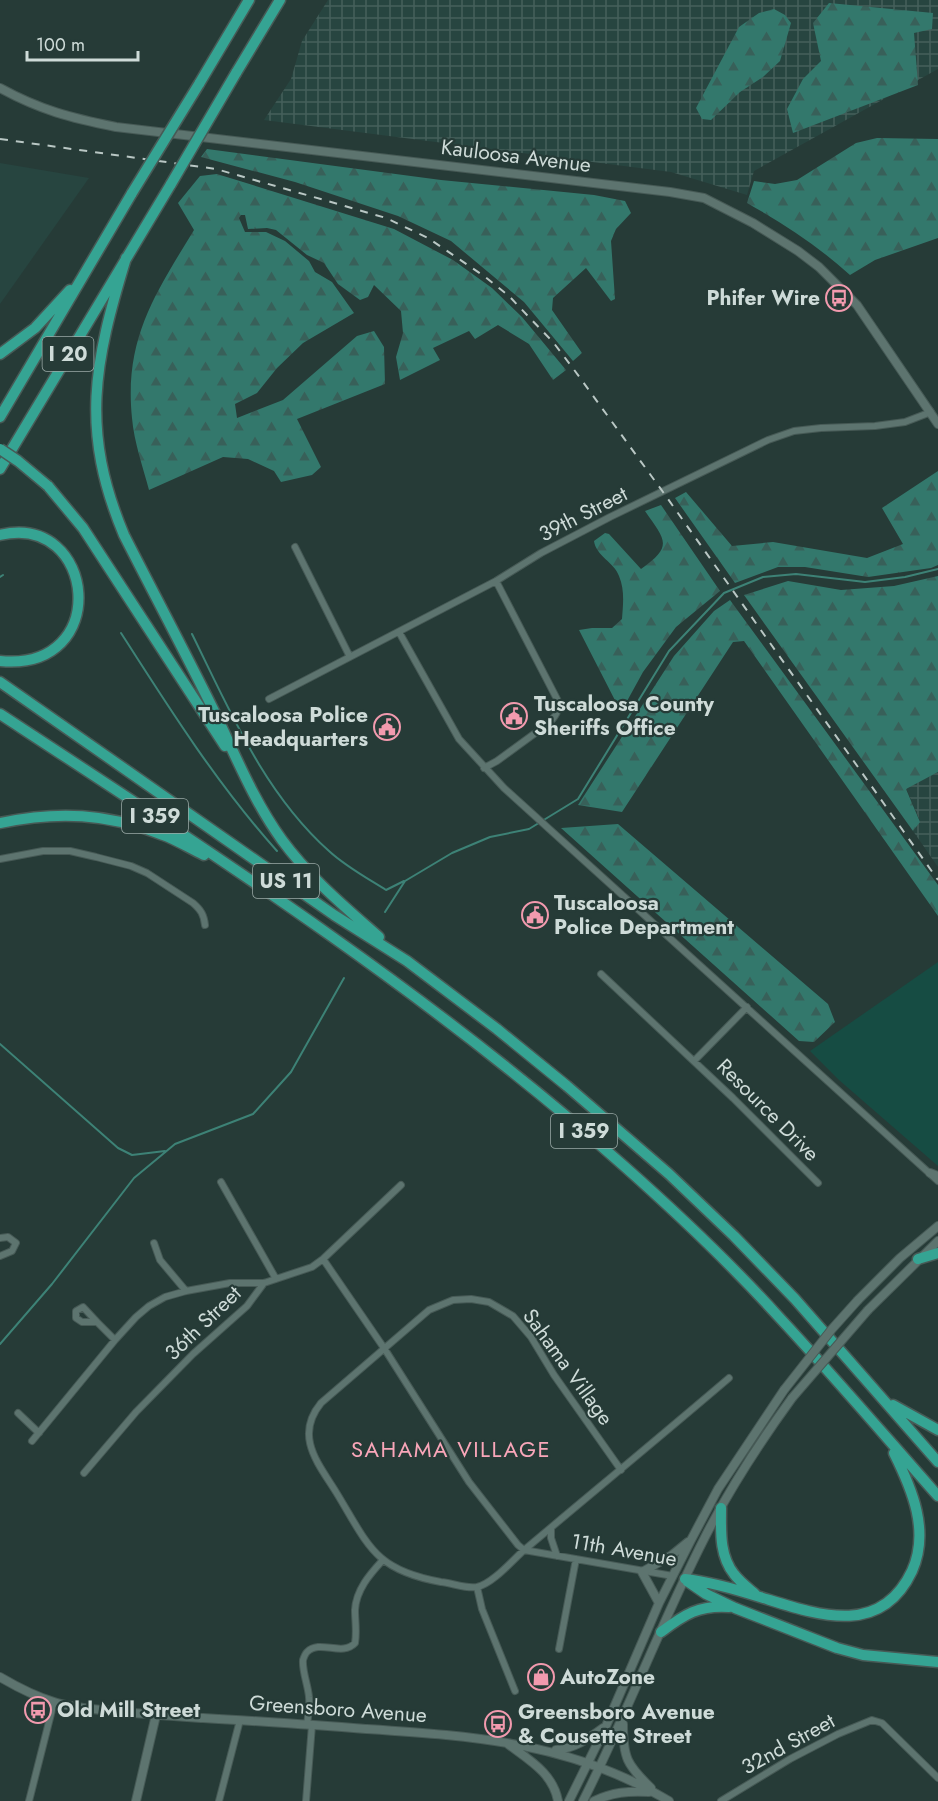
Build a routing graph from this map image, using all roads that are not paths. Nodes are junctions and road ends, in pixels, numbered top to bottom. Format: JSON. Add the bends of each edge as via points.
{"nodes":[{"id":1,"x":249,"y":0,"type":"edge"},
{"id":2,"x":280,"y":0,"type":"edge"},
{"id":3,"x":0,"y":88,"type":"edge"},
{"id":4,"x":126,"y":258,"type":"junction"},
{"id":5,"x":83,"y":277,"type":"junction"},
{"id":6,"x":0,"y":354,"type":"edge"},
{"id":7,"x":931,"y":412,"type":"junction"},
{"id":8,"x":0,"y":417,"type":"edge"},
{"id":9,"x":938,"y":424,"type":"edge"},
{"id":10,"x":0,"y":449,"type":"edge"},
{"id":11,"x":0,"y":469,"type":"edge"},
{"id":12,"x":0,"y":535,"type":"edge"},
{"id":13,"x":295,"y":547,"type":"dead end"},
{"id":14,"x":496,"y":581,"type":"junction"},
{"id":15,"x":399,"y":632,"type":"junction"},
{"id":16,"x":350,"y":657,"type":"junction"},
{"id":17,"x":0,"y":661,"type":"edge"},
{"id":18,"x":0,"y":681,"type":"edge"},
{"id":19,"x":269,"y":699,"type":"dead end"},
{"id":20,"x":0,"y":714,"type":"edge"},
{"id":21,"x":238,"y":764,"type":"junction"},
{"id":22,"x":484,"y":768,"type":"junction"},
{"id":23,"x":0,"y":823,"type":"edge"},
{"id":24,"x":0,"y":859,"type":"edge"},
{"id":25,"x":238,"y":872,"type":"junction"},
{"id":26,"x":205,"y":925,"type":"dead end"},
{"id":27,"x":406,"y":961,"type":"junction"},
{"id":28,"x":601,"y":974,"type":"dead end"},
{"id":29,"x":747,"y":1007,"type":"junction"},
{"id":30,"x":694,"y":1060,"type":"junction"},
{"id":31,"x":934,"y":1175,"type":"edge"},
{"id":32,"x":938,"y":1181,"type":"edge"},
{"id":33,"x":221,"y":1182,"type":"dead end"},
{"id":34,"x":818,"y":1183,"type":"dead end"},
{"id":35,"x":401,"y":1185,"type":"dead end"},
{"id":36,"x":938,"y":1226,"type":"edge"},
{"id":37,"x":0,"y":1238,"type":"edge"},
{"id":38,"x":938,"y":1241,"type":"edge"},
{"id":39,"x":154,"y":1243,"type":"dead end"},
{"id":40,"x":938,"y":1253,"type":"edge"},
{"id":41,"x":0,"y":1256,"type":"edge"},
{"id":42,"x":323,"y":1259,"type":"junction"},
{"id":43,"x":918,"y":1259,"type":"junction"},
{"id":44,"x":276,"y":1279,"type":"junction"},
{"id":45,"x":264,"y":1283,"type":"junction"},
{"id":46,"x":186,"y":1291,"type":"junction"},
{"id":47,"x":97,"y":1322,"type":"dead end"},
{"id":48,"x":116,"y":1340,"type":"junction"},
{"id":49,"x":384,"y":1348,"type":"junction"},
{"id":50,"x":729,"y":1378,"type":"dead end"},
{"id":51,"x":883,"y":1399,"type":"junction"},
{"id":52,"x":18,"y":1413,"type":"dead end"},
{"id":53,"x":938,"y":1430,"type":"edge"},
{"id":54,"x":39,"y":1433,"type":"junction"},
{"id":55,"x":887,"y":1439,"type":"junction"},
{"id":56,"x":32,"y":1441,"type":"dead end"},
{"id":57,"x":938,"y":1462,"type":"edge"},
{"id":58,"x":621,"y":1470,"type":"junction"},
{"id":59,"x":84,"y":1473,"type":"dead end"},
{"id":60,"x":938,"y":1496,"type":"edge"},
{"id":61,"x":721,"y":1508,"type":"junction"},
{"id":62,"x":551,"y":1529,"type":"junction"},
{"id":63,"x":691,"y":1540,"type":"junction"},
{"id":64,"x":524,"y":1550,"type":"junction"},
{"id":65,"x":557,"y":1556,"type":"junction"},
{"id":66,"x":576,"y":1559,"type":"junction"},
{"id":67,"x":382,"y":1561,"type":"junction"},
{"id":68,"x":642,"y":1572,"type":"junction"},
{"id":69,"x":673,"y":1576,"type":"junction"},
{"id":70,"x":685,"y":1579,"type":"junction"},
{"id":71,"x":477,"y":1587,"type":"junction"},
{"id":72,"x":758,"y":1596,"type":"junction"},
{"id":73,"x":659,"y":1603,"type":"junction"},
{"id":74,"x":735,"y":1608,"type":"junction"},
{"id":75,"x":661,"y":1632,"type":"junction"},
{"id":76,"x":559,"y":1649,"type":"dead end"},
{"id":77,"x":938,"y":1662,"type":"edge"},
{"id":78,"x":0,"y":1677,"type":"edge"},
{"id":79,"x":515,"y":1691,"type":"dead end"},
{"id":80,"x":54,"y":1702,"type":"junction"},
{"id":81,"x":156,"y":1715,"type":"junction"},
{"id":82,"x":240,"y":1720,"type":"junction"},
{"id":83,"x":623,"y":1721,"type":"junction"},
{"id":84,"x":310,"y":1725,"type":"junction"},
{"id":85,"x":606,"y":1726,"type":"junction"},
{"id":86,"x":506,"y":1742,"type":"junction"},
{"id":87,"x":551,"y":1751,"type":"junction"},
{"id":88,"x":588,"y":1762,"type":"junction"},
{"id":89,"x":600,"y":1767,"type":"junction"},
{"id":90,"x":938,"y":1778,"type":"edge"},
{"id":91,"x":656,"y":1793,"type":"junction"},
{"id":92,"x":29,"y":1801,"type":"edge"},
{"id":93,"x":136,"y":1801,"type":"edge"},
{"id":94,"x":219,"y":1801,"type":"edge"},
{"id":95,"x":306,"y":1801,"type":"edge"},
{"id":96,"x":558,"y":1801,"type":"edge"},
{"id":97,"x":569,"y":1801,"type":"edge"},
{"id":98,"x":583,"y":1801,"type":"edge"},
{"id":99,"x":594,"y":1801,"type":"edge"},
{"id":100,"x":669,"y":1801,"type":"edge"},
{"id":101,"x":721,"y":1801,"type":"edge"}],
"edges":[{"from":1,"to":5,"type":"highway","number":"I 20","bridge":true},
{"from":2,"to":4,"type":"highway","number":"I 20","bridge":true},
{"from":3,"to":7,"type":"street","name":"Kauloosa Avenue","via":[[54,113],[116,127],[704,198],[776,236],[826,273],[857,305]]},
{"from":4,"to":11,"type":"highway","number":"I 20"},
{"from":4,"to":21,"type":"highway","via":[[97,375],[96,431],[106,485],[124,535]]},
{"from":5,"to":6,"type":"highway","via":[[34,328]]},
{"from":5,"to":8,"type":"highway","number":"I 20"},
{"from":7,"to":9,"type":"street","name":"Kauloosa Avenue"},
{"from":7,"to":14,"type":"street","name":"39th Street","via":[[905,422],[821,428],[768,440],[610,517]]},
{"from":10,"to":21,"type":"highway","bridge":true,"via":[[48,486],[83,528]]},
{"from":12,"to":17,"type":"highway","via":[[31,535],[55,547],[72,567],[80,593],[75,619],[61,642],[39,656]]},
{"from":13,"to":16,"type":"street"},
{"from":14,"to":15,"type":"street","name":"39th Street"},
{"from":14,"to":22,"type":"street","via":[[559,706],[549,723]]},
{"from":15,"to":16,"type":"street","name":"39th Street"},
{"from":15,"to":22,"type":"street","via":[[459,738]]},
{"from":16,"to":19,"type":"street","name":"39th Street"},
{"from":18,"to":27,"type":"highway","number":"US 11","via":[[334,915]]},
{"from":20,"to":25,"type":"highway","number":"I 359"},
{"from":21,"to":27,"type":"highway","via":[[273,825],[308,871]]},
{"from":22,"to":29,"type":"street"},
{"from":23,"to":25,"type":"highway","via":[[59,814],[114,820],[165,836]]},
{"from":24,"to":26,"type":"street","via":[[70,851],[131,866],[193,903],[200,909]]},
{"from":25,"to":55,"type":"highway","number":"I 359","via":[[379,970],[542,1095],[607,1151],[755,1292]]},
{"from":27,"to":51,"type":"highway","number":"I 359","via":[[497,1029],[669,1174],[766,1268]]},
{"from":28,"to":30,"type":"street","name":"Resource Drive"},
{"from":29,"to":30,"type":"street","name":"Resource Drive"},
{"from":29,"to":31,"type":"street"},
{"from":30,"to":34,"type":"street","name":"Resource Drive"},
{"from":31,"to":32,"type":"street"},
{"from":33,"to":44,"type":"street"},
{"from":35,"to":42,"type":"street"},
{"from":36,"to":63,"type":"main road","bridge":true,"via":[[858,1300],[784,1390],[718,1489]]},
{"from":37,"to":41,"type":"street","via":[[8,1237],[16,1244],[12,1251]]},
{"from":38,"to":43,"type":"main road"},
{"from":39,"to":46,"type":"street","via":[[160,1260]]},
{"from":40,"to":43,"type":"highway"},
{"from":42,"to":44,"type":"street","via":[[312,1267]]},
{"from":42,"to":49,"type":"street"},
{"from":43,"to":61,"type":"main road","bridge":true,"via":[[792,1398]]},
{"from":44,"to":45,"type":"street"},
{"from":45,"to":46,"type":"street","name":"36th Street","via":[[230,1283]]},
{"from":45,"to":59,"type":"street","name":"36th Street","via":[[247,1306],[136,1412]]},
{"from":46,"to":48,"type":"street","name":"36th Street","via":[[149,1306]]},
{"from":47,"to":48,"type":"street"},
{"from":48,"to":54,"type":"street","name":"36th Street"},
{"from":49,"to":58,"type":"street","name":"Sahama Village","via":[[429,1310],[445,1302],[471,1299],[498,1306],[531,1337]]},
{"from":49,"to":64,"type":"street","via":[[468,1482]]},
{"from":49,"to":67,"type":"street","name":"Sahama Village","via":[[321,1402],[311,1418],[308,1436],[317,1461],[368,1545]]},
{"from":50,"to":58,"type":"street"},
{"from":51,"to":53,"type":"highway"},
{"from":51,"to":57,"type":"highway","number":"I 359"},
{"from":52,"to":54,"type":"street"},
{"from":54,"to":56,"type":"street","name":"36th Street"},
{"from":55,"to":60,"type":"highway","number":"I 359"},
{"from":55,"to":72,"type":"highway","via":[[906,1475],[919,1527],[915,1563],[897,1594],[874,1610],[849,1617],[812,1614]]},
{"from":58,"to":62,"type":"street"},
{"from":61,"to":70,"type":"main road"},
{"from":61,"to":72,"type":"highway","via":[[725,1557],[733,1574]]},
{"from":62,"to":64,"type":"street"},
{"from":62,"to":65,"type":"street","name":"11th Avenue"},
{"from":63,"to":68,"type":"main road"},
{"from":63,"to":69,"type":"main road"},
{"from":64,"to":65,"type":"street","name":"11th Avenue"},
{"from":64,"to":71,"type":"street"},
{"from":65,"to":66,"type":"street","name":"11th Avenue"},
{"from":66,"to":68,"type":"street","name":"11th Avenue"},
{"from":66,"to":76,"type":"street"},
{"from":67,"to":71,"type":"street","name":"Sahama Village","via":[[405,1574]]},
{"from":67,"to":84,"type":"street","via":[[357,1598],[356,1643],[344,1649],[319,1647],[305,1653]]},
{"from":68,"to":69,"type":"street","name":"11th Avenue"},
{"from":68,"to":73,"type":"main road"},
{"from":69,"to":70,"type":"main road","name":"11th Avenue"},
{"from":69,"to":73,"type":"main road"},
{"from":70,"to":72,"type":"highway"},
{"from":70,"to":74,"type":"highway"},
{"from":70,"to":75,"type":"main road"},
{"from":71,"to":79,"type":"street"},
{"from":73,"to":85,"type":"main road"},
{"from":74,"to":75,"type":"highway","via":[[699,1609]]},
{"from":74,"to":77,"type":"highway","via":[[863,1655]]},
{"from":75,"to":83,"type":"main road"},
{"from":78,"to":80,"type":"main road","name":"Greensboro Avenue"},
{"from":80,"to":81,"type":"main road","name":"Greensboro Avenue"},
{"from":80,"to":92,"type":"street"},
{"from":81,"to":82,"type":"main road","name":"Greensboro Avenue"},
{"from":81,"to":93,"type":"street"},
{"from":82,"to":84,"type":"main road","name":"Greensboro Avenue"},
{"from":82,"to":94,"type":"street"},
{"from":83,"to":89,"type":"main road"},
{"from":83,"to":91,"type":"main road","via":[[623,1748],[633,1772]]},
{"from":84,"to":86,"type":"main road","name":"Greensboro Avenue","via":[[437,1733]]},
{"from":84,"to":95,"type":"street"},
{"from":85,"to":87,"type":"main road","via":[[578,1745]]},
{"from":85,"to":88,"type":"main road"},
{"from":86,"to":87,"type":"main road","name":"Greensboro Avenue"},
{"from":86,"to":96,"type":"main road","via":[[546,1774]]},
{"from":87,"to":88,"type":"main road","name":"Greensboro Avenue"},
{"from":88,"to":89,"type":"main road","name":"Greensboro Avenue"},
{"from":88,"to":97,"type":"main road"},
{"from":89,"to":91,"type":"main road","name":"Greensboro Avenue"},
{"from":89,"to":98,"type":"main road"},
{"from":90,"to":101,"type":"street","name":"32nd Street","via":[[889,1729],[872,1720],[790,1759]]},
{"from":91,"to":99,"type":"main road","via":[[626,1791]]},
{"from":91,"to":100,"type":"main road","name":"Greensboro Avenue"}]}
